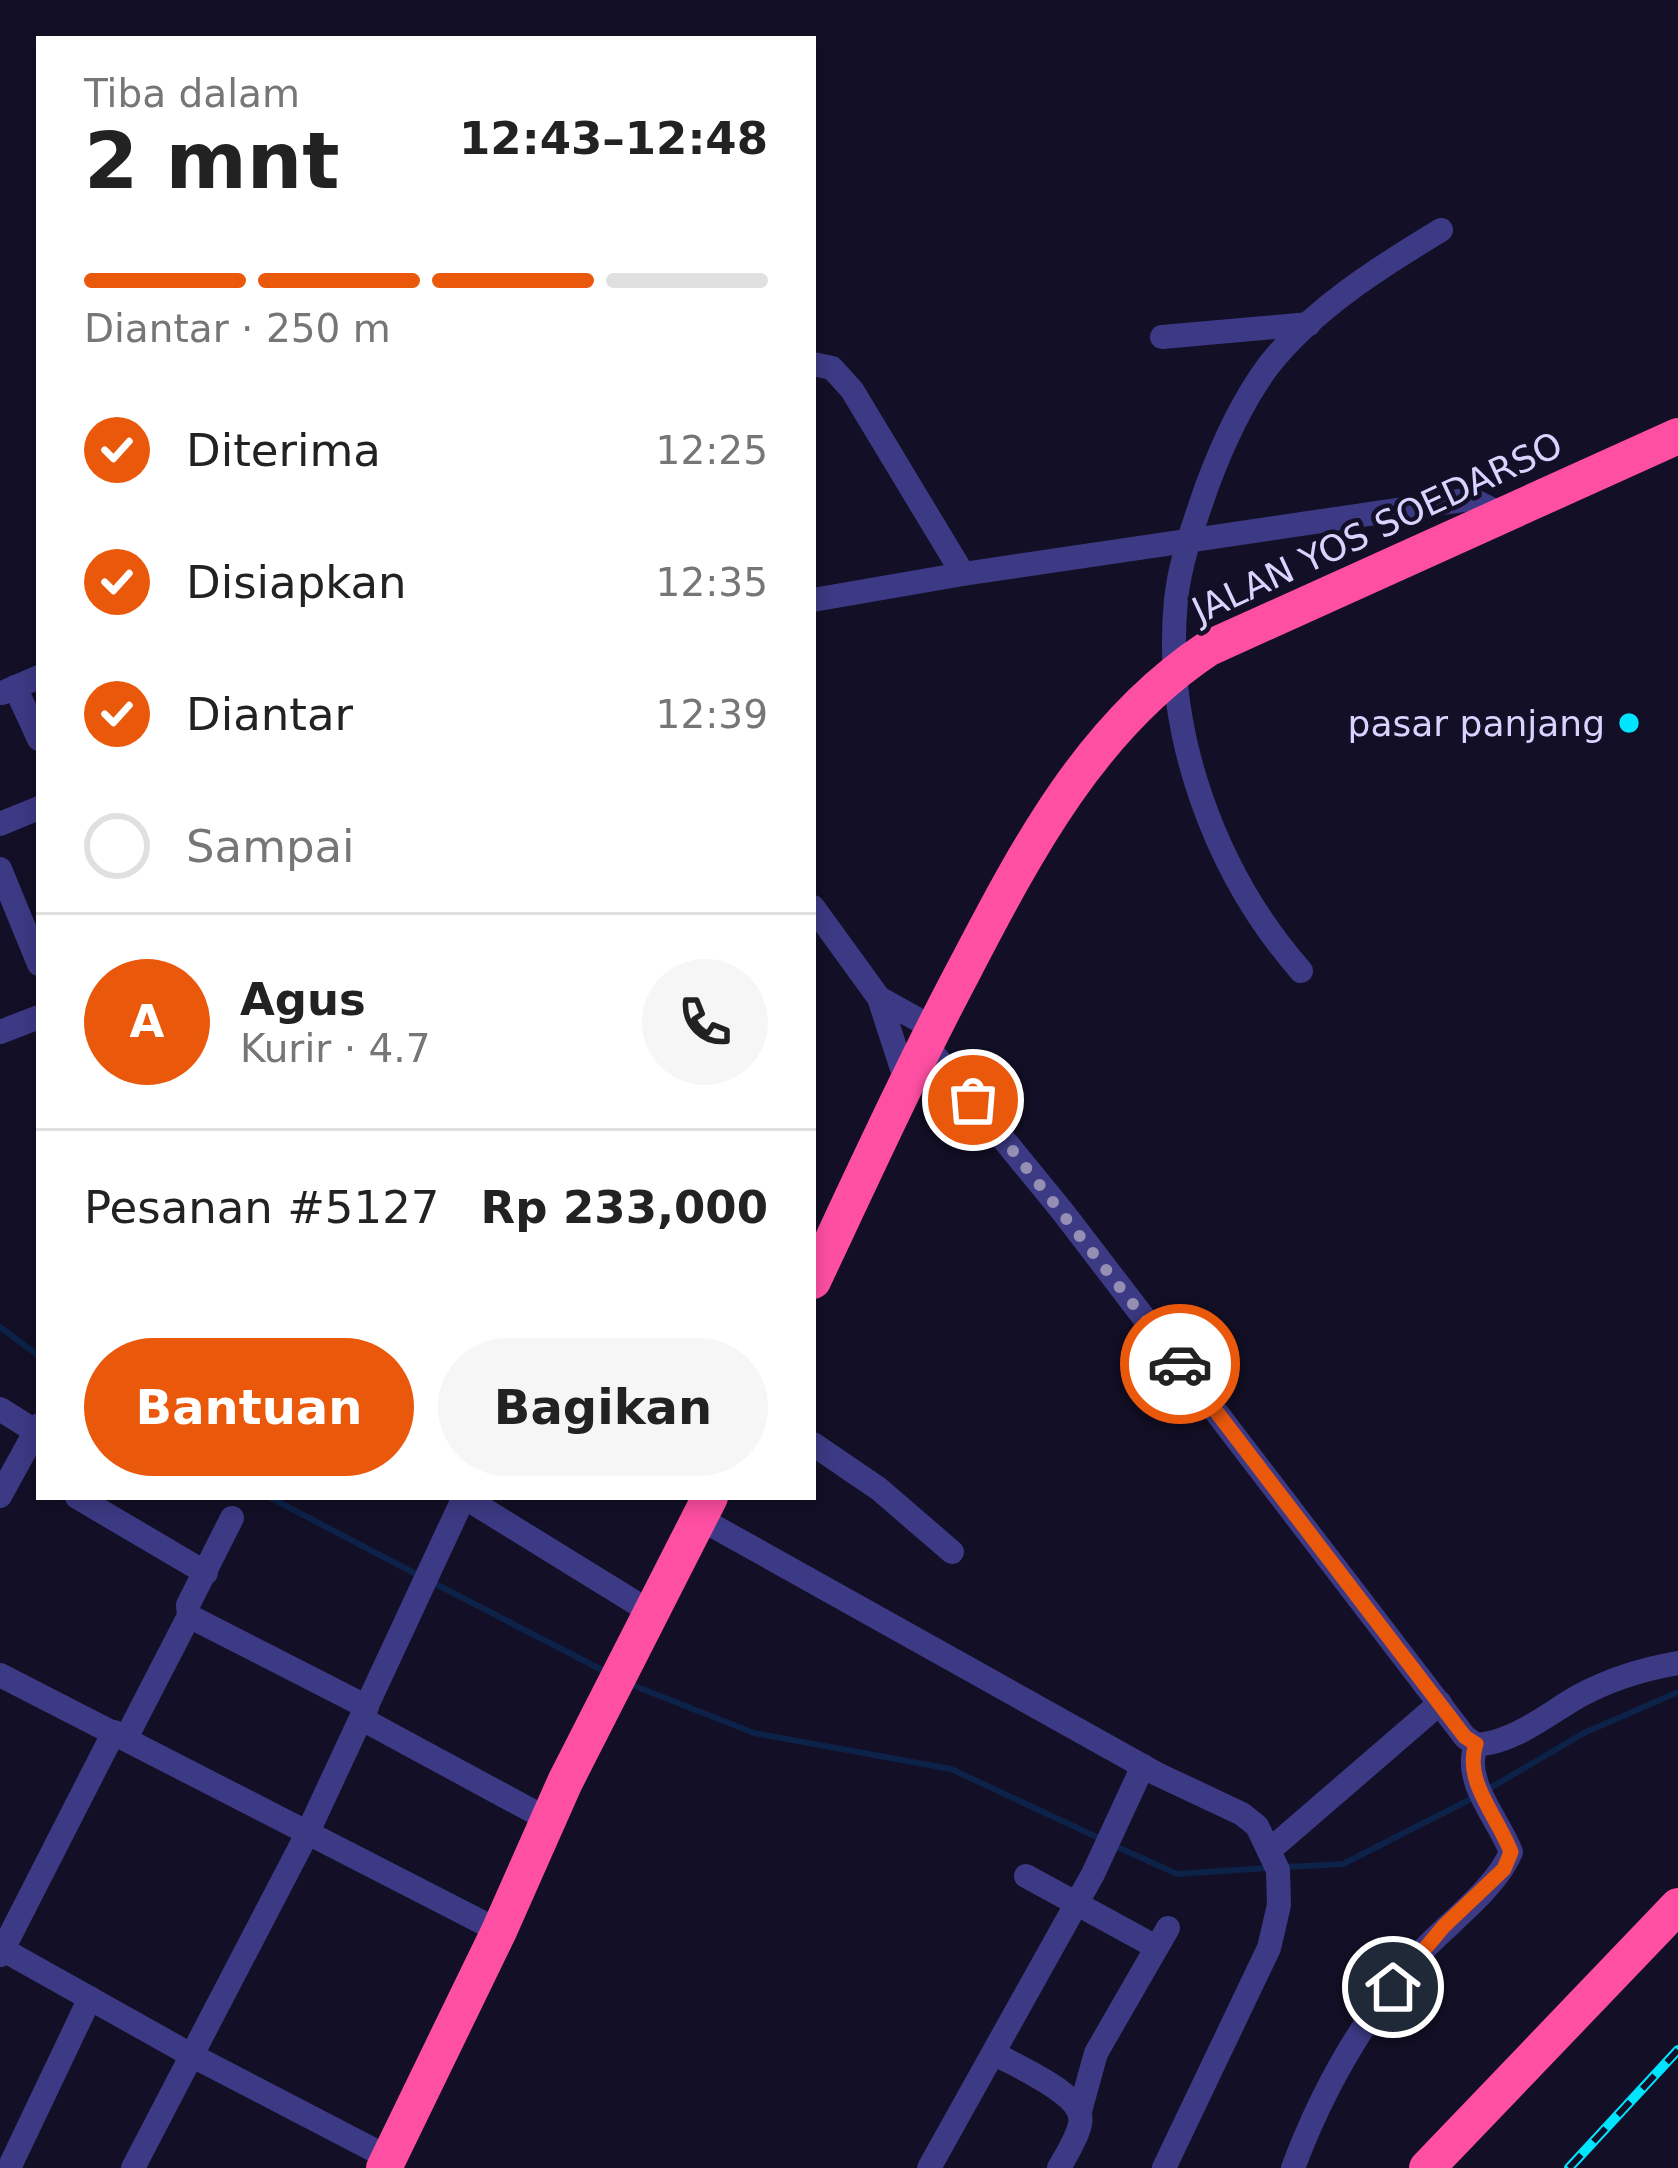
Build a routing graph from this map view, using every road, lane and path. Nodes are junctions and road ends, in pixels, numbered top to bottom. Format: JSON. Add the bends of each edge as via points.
{"nodes":[{"id":1,"x":1441,"y":230,"type":"dead end"},
{"id":2,"x":1310,"y":324,"type":"junction"},
{"id":3,"x":1162,"y":337,"type":"dead end"},
{"id":4,"x":816,"y":365,"type":"edge"},
{"id":5,"x":1678,"y":436,"type":"edge"},
{"id":6,"x":1492,"y":519,"type":"junction"},
{"id":7,"x":1187,"y":544,"type":"junction"},
{"id":8,"x":963,"y":574,"type":"junction"},
{"id":9,"x":816,"y":599,"type":"edge"},
{"id":10,"x":1174,"y":671,"type":"junction"},
{"id":11,"x":36,"y":678,"type":"edge"},
{"id":12,"x":8,"y":691,"type":"edge"},
{"id":13,"x":36,"y":734,"type":"edge"},
{"id":14,"x":36,"y":809,"type":"edge"},
{"id":15,"x":0,"y":824,"type":"edge"},
{"id":16,"x":0,"y":869,"type":"edge"},
{"id":17,"x":816,"y":912,"type":"edge"},
{"id":18,"x":36,"y":957,"type":"edge"},
{"id":19,"x":1301,"y":971,"type":"dead end"},
{"id":20,"x":879,"y":998,"type":"junction"},
{"id":21,"x":36,"y":1018,"type":"edge"},
{"id":22,"x":0,"y":1032,"type":"edge"},
{"id":23,"x":929,"y":1035,"type":"junction"},
{"id":24,"x":906,"y":1081,"type":"junction"},
{"id":25,"x":816,"y":1276,"type":"edge"},
{"id":26,"x":0,"y":1409,"type":"edge"},
{"id":27,"x":36,"y":1427,"type":"edge"},
{"id":28,"x":816,"y":1446,"type":"edge"},
{"id":29,"x":30,"y":1461,"type":"edge"},
{"id":30,"x":0,"y":1496,"type":"edge"},
{"id":31,"x":81,"y":1500,"type":"edge"},
{"id":32,"x":463,"y":1500,"type":"edge"},
{"id":33,"x":469,"y":1500,"type":"edge"},
{"id":34,"x":704,"y":1508,"type":"edge"},
{"id":35,"x":232,"y":1518,"type":"dead end"},
{"id":36,"x":952,"y":1552,"type":"dead end"},
{"id":37,"x":206,"y":1573,"type":"junction"},
{"id":38,"x":652,"y":1613,"type":"junction"},
{"id":39,"x":189,"y":1616,"type":"junction"},
{"id":40,"x":1678,"y":1663,"type":"edge"},
{"id":41,"x":0,"y":1675,"type":"edge"},
{"id":42,"x":1439,"y":1703,"type":"junction"},
{"id":43,"x":364,"y":1713,"type":"junction"},
{"id":44,"x":120,"y":1735,"type":"junction"},
{"id":45,"x":1476,"y":1744,"type":"junction"},
{"id":46,"x":1143,"y":1766,"type":"junction"},
{"id":47,"x":547,"y":1820,"type":"junction"},
{"id":48,"x":307,"y":1834,"type":"junction"},
{"id":49,"x":1271,"y":1849,"type":"junction"},
{"id":50,"x":1026,"y":1876,"type":"dead end"},
{"id":51,"x":1077,"y":1904,"type":"junction"},
{"id":52,"x":1678,"y":1906,"type":"edge"},
{"id":53,"x":499,"y":1931,"type":"junction"},
{"id":54,"x":1,"y":1950,"type":"edge"},
{"id":55,"x":90,"y":1998,"type":"junction"},
{"id":56,"x":995,"y":2054,"type":"junction"},
{"id":57,"x":190,"y":2055,"type":"junction"},
{"id":58,"x":1080,"y":2111,"type":"junction"},
{"id":59,"x":386,"y":2163,"type":"edge"},
{"id":60,"x":9,"y":2168,"type":"edge"},
{"id":61,"x":133,"y":2168,"type":"edge"},
{"id":62,"x":929,"y":2168,"type":"edge"},
{"id":63,"x":1059,"y":2168,"type":"edge"},
{"id":64,"x":1164,"y":2168,"type":"edge"},
{"id":65,"x":1293,"y":2168,"type":"edge"},
{"id":66,"x":1427,"y":2168,"type":"edge"}],
"edges":[{"from":1,"to":2,"type":"street"},
{"from":2,"to":3,"type":"street"},
{"from":2,"to":7,"type":"street","via":[[1246,399]]},
{"from":4,"to":8,"type":"street","via":[[832,368],[852,390]]},
{"from":5,"to":6,"type":"highway","name":"JALAN YOS SOEDARSO"},
{"from":6,"to":7,"type":"street","via":[[1471,499]]},
{"from":6,"to":10,"type":"highway","name":"JALAN YOS SOEDARSO","via":[[1296,606]]},
{"from":7,"to":8,"type":"street"},
{"from":7,"to":10,"type":"street"},
{"from":8,"to":9,"type":"street"},
{"from":10,"to":19,"type":"street","via":[[1216,838]]},
{"from":10,"to":23,"type":"highway","name":"JALAN YOS SOEDARSO","via":[[1079,771]]},
{"from":11,"to":12,"type":"street"},
{"from":12,"to":13,"type":"street"},
{"from":14,"to":15,"type":"street"},
{"from":16,"to":18,"type":"street"},
{"from":17,"to":20,"type":"street"},
{"from":20,"to":23,"type":"street"},
{"from":20,"to":24,"type":"street"},
{"from":21,"to":22,"type":"street"},
{"from":23,"to":24,"type":"highway","name":"JALAN YOS SOEDARSO"},
{"from":23,"to":42,"type":"street"},
{"from":24,"to":25,"type":"highway","name":"JALAN YOS SOEDARSO"},
{"from":26,"to":27,"type":"street"},
{"from":28,"to":36,"type":"street"},
{"from":29,"to":30,"type":"street"},
{"from":31,"to":37,"type":"street"},
{"from":32,"to":43,"type":"street"},
{"from":33,"to":38,"type":"street"},
{"from":34,"to":38,"type":"highway"},
{"from":34,"to":46,"type":"street"},
{"from":35,"to":37,"type":"street"},
{"from":37,"to":39,"type":"street"},
{"from":38,"to":47,"type":"highway"},
{"from":39,"to":43,"type":"street"},
{"from":39,"to":44,"type":"street"},
{"from":40,"to":45,"type":"street","via":[[1623,1676],[1512,1736]]},
{"from":41,"to":44,"type":"street"},
{"from":42,"to":45,"type":"street"},
{"from":42,"to":49,"type":"street"},
{"from":43,"to":47,"type":"street"},
{"from":43,"to":48,"type":"street"},
{"from":44,"to":48,"type":"street"},
{"from":44,"to":54,"type":"street"},
{"from":45,"to":65,"type":"street","via":[[1472,1773],[1511,1852],[1504,1869],[1374,2011],[1337,2068]]},
{"from":46,"to":49,"type":"street","via":[[1242,1814]]},
{"from":46,"to":51,"type":"street"},
{"from":47,"to":53,"type":"highway"},
{"from":48,"to":53,"type":"street"},
{"from":48,"to":57,"type":"street"},
{"from":49,"to":64,"type":"street","via":[[1280,1905],[1269,1948]]},
{"from":50,"to":51,"type":"street"},
{"from":51,"to":56,"type":"street"},
{"from":51,"to":58,"type":"street","via":[[1162,1937],[1096,2053]]},
{"from":52,"to":66,"type":"highway"},
{"from":53,"to":59,"type":"highway"},
{"from":54,"to":55,"type":"street"},
{"from":55,"to":57,"type":"street"},
{"from":55,"to":60,"type":"street"},
{"from":56,"to":58,"type":"street","via":[[1067,2095]]},
{"from":56,"to":62,"type":"street"},
{"from":57,"to":59,"type":"street"},
{"from":57,"to":61,"type":"street"},
{"from":58,"to":63,"type":"street"}]}
